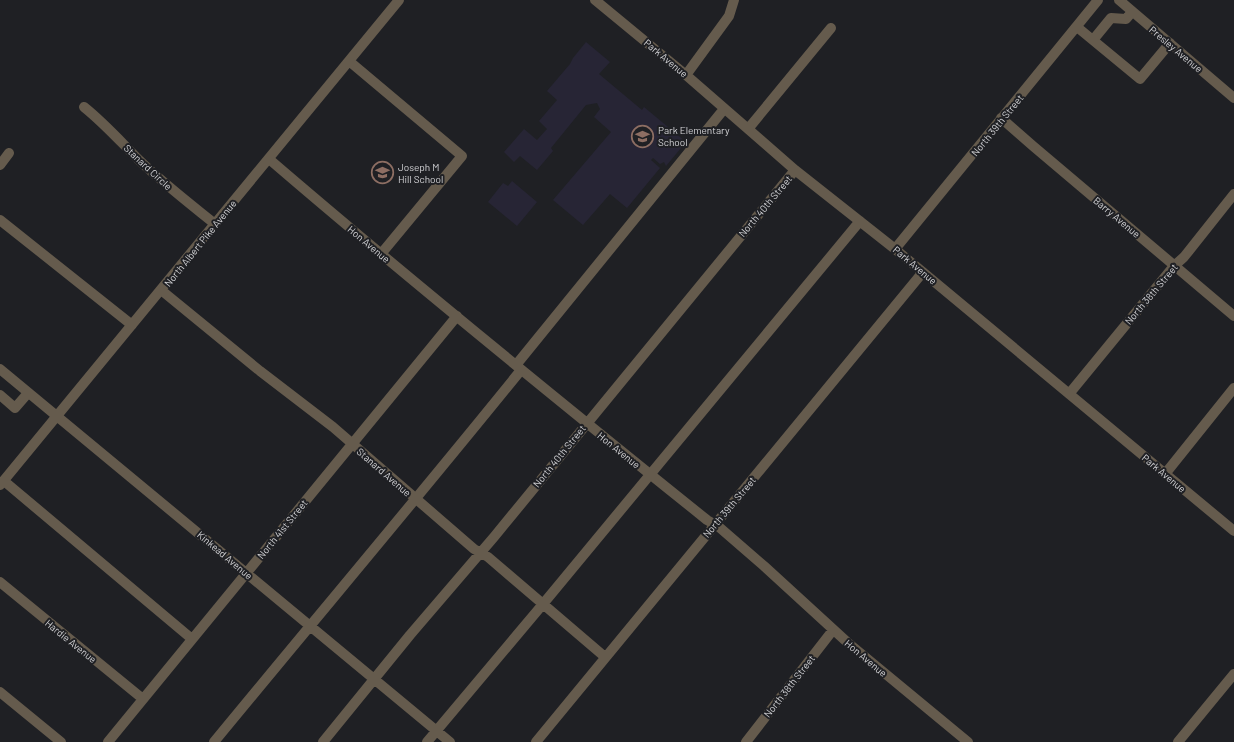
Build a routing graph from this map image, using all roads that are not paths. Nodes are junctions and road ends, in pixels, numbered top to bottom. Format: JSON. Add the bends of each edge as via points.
{"nodes":[{"id":1,"x":399,"y":0,"type":"edge"},
{"id":2,"x":595,"y":0,"type":"edge"},
{"id":3,"x":734,"y":0,"type":"edge"},
{"id":4,"x":1098,"y":0,"type":"edge"},
{"id":5,"x":1119,"y":0,"type":"edge"},
{"id":6,"x":1132,"y":12,"type":"junction"},
{"id":7,"x":1077,"y":27,"type":"junction"},
{"id":8,"x":831,"y":28,"type":"dead end"},
{"id":9,"x":1093,"y":40,"type":"junction"},
{"id":10,"x":1170,"y":43,"type":"junction"},
{"id":11,"x":349,"y":61,"type":"junction"},
{"id":12,"x":686,"y":75,"type":"junction"},
{"id":13,"x":1234,"y":98,"type":"edge"},
{"id":14,"x":84,"y":107,"type":"dead end"},
{"id":15,"x":724,"y":109,"type":"junction"},
{"id":16,"x":1002,"y":118,"type":"junction"},
{"id":17,"x":748,"y":129,"type":"junction"},
{"id":18,"x":10,"y":153,"type":"dead end"},
{"id":19,"x":269,"y":159,"type":"junction"},
{"id":20,"x":0,"y":165,"type":"edge"},
{"id":21,"x":796,"y":170,"type":"junction"},
{"id":22,"x":1234,"y":194,"type":"edge"},
{"id":23,"x":0,"y":220,"type":"edge"},
{"id":24,"x":860,"y":221,"type":"junction"},
{"id":25,"x":215,"y":224,"type":"junction"},
{"id":26,"x":895,"y":249,"type":"junction"},
{"id":27,"x":382,"y":254,"type":"junction"},
{"id":28,"x":1174,"y":266,"type":"junction"},
{"id":29,"x":923,"y":272,"type":"junction"},
{"id":30,"x":161,"y":290,"type":"junction"},
{"id":31,"x":456,"y":316,"type":"junction"},
{"id":32,"x":1234,"y":316,"type":"edge"},
{"id":33,"x":132,"y":325,"type":"junction"},
{"id":34,"x":519,"y":368,"type":"junction"},
{"id":35,"x":0,"y":369,"type":"edge"},
{"id":36,"x":1234,"y":388,"type":"edge"},
{"id":37,"x":28,"y":393,"type":"junction"},
{"id":38,"x":1069,"y":394,"type":"junction"},
{"id":39,"x":0,"y":395,"type":"edge"},
{"id":40,"x":57,"y":416,"type":"junction"},
{"id":41,"x":586,"y":423,"type":"junction"},
{"id":42,"x":352,"y":443,"type":"junction"},
{"id":43,"x":650,"y":474,"type":"junction"},
{"id":44,"x":1165,"y":474,"type":"junction"},
{"id":45,"x":2,"y":483,"type":"edge"},
{"id":46,"x":416,"y":499,"type":"junction"},
{"id":47,"x":714,"y":524,"type":"junction"},
{"id":48,"x":1234,"y":531,"type":"edge"},
{"id":49,"x":480,"y":552,"type":"junction"},
{"id":50,"x":246,"y":573,"type":"junction"},
{"id":51,"x":0,"y":582,"type":"edge"},
{"id":52,"x":543,"y":604,"type":"junction"},
{"id":53,"x":310,"y":625,"type":"junction"},
{"id":54,"x":833,"y":630,"type":"junction"},
{"id":55,"x":192,"y":639,"type":"junction"},
{"id":56,"x":605,"y":656,"type":"junction"},
{"id":57,"x":1234,"y":674,"type":"edge"},
{"id":58,"x":374,"y":679,"type":"junction"},
{"id":59,"x":0,"y":692,"type":"edge"},
{"id":60,"x":143,"y":699,"type":"junction"},
{"id":61,"x":436,"y":730,"type":"junction"},
{"id":62,"x":61,"y":742,"type":"edge"},
{"id":63,"x":108,"y":742,"type":"edge"},
{"id":64,"x":214,"y":742,"type":"edge"},
{"id":65,"x":323,"y":742,"type":"edge"},
{"id":66,"x":427,"y":742,"type":"edge"},
{"id":67,"x":450,"y":742,"type":"edge"},
{"id":68,"x":536,"y":742,"type":"edge"},
{"id":69,"x":746,"y":742,"type":"edge"},
{"id":70,"x":968,"y":742,"type":"edge"},
{"id":71,"x":1178,"y":742,"type":"edge"}],
"edges":[{"from":1,"to":11,"type":"street","name":"North Albert Pike Avenue"},
{"from":2,"to":12,"type":"street","name":"Park Avenue"},
{"from":3,"to":12,"type":"street","via":[[729,16]]},
{"from":4,"to":7,"type":"street","name":"North 39th Street"},
{"from":5,"to":6,"type":"street","name":"Presley Avenue"},
{"from":6,"to":9,"type":"street","via":[[1126,19],[1111,18]]},
{"from":6,"to":10,"type":"street","name":"Presley Avenue"},
{"from":7,"to":9,"type":"street"},
{"from":7,"to":16,"type":"street","name":"North 39th Street"},
{"from":8,"to":17,"type":"street"},
{"from":9,"to":10,"type":"street","via":[[1140,79]]},
{"from":10,"to":13,"type":"street","name":"Presley Avenue"},
{"from":11,"to":19,"type":"street","name":"North Albert Pike Avenue"},
{"from":11,"to":27,"type":"street","via":[[462,156]]},
{"from":12,"to":15,"type":"street","name":"Park Avenue"},
{"from":14,"to":25,"type":"street","name":"Stanard Circle","via":[[99,118],[165,184]]},
{"from":15,"to":17,"type":"street","name":"Park Avenue"},
{"from":15,"to":34,"type":"street"},
{"from":16,"to":26,"type":"street","name":"North 39th Street"},
{"from":16,"to":28,"type":"street","name":"Barry Avenue"},
{"from":17,"to":21,"type":"street","name":"Park Avenue"},
{"from":18,"to":20,"type":"street"},
{"from":19,"to":25,"type":"street","name":"North Albert Pike Avenue"},
{"from":19,"to":27,"type":"street","name":"Hon Avenue"},
{"from":21,"to":24,"type":"street","name":"Park Avenue"},
{"from":21,"to":41,"type":"street","name":"North 40th Street"},
{"from":22,"to":28,"type":"street","name":"North 38th Street"},
{"from":23,"to":33,"type":"street"},
{"from":24,"to":26,"type":"street","name":"Park Avenue"},
{"from":24,"to":43,"type":"street"},
{"from":25,"to":30,"type":"street","name":"North Albert Pike Avenue"},
{"from":26,"to":29,"type":"street","name":"Park Avenue"},
{"from":27,"to":31,"type":"street","name":"Hon Avenue"},
{"from":28,"to":32,"type":"street","name":"Barry Avenue"},
{"from":28,"to":38,"type":"street","name":"North 38th Street"},
{"from":29,"to":38,"type":"street","name":"Park Avenue"},
{"from":29,"to":47,"type":"street","name":"North 39th Street"},
{"from":30,"to":33,"type":"street","name":"North Albert Pike Avenue"},
{"from":30,"to":42,"type":"street","name":"Stanard Avenue"},
{"from":31,"to":34,"type":"street","name":"Hon Avenue"},
{"from":31,"to":42,"type":"street","name":"North 41st Street"},
{"from":33,"to":40,"type":"street","name":"North Albert Pike Avenue"},
{"from":34,"to":41,"type":"street","name":"Hon Avenue"},
{"from":34,"to":46,"type":"street"},
{"from":35,"to":37,"type":"street","name":"Kinkead Avenue"},
{"from":36,"to":44,"type":"street"},
{"from":37,"to":39,"type":"street","via":[[15,408]]},
{"from":37,"to":40,"type":"street","name":"Kinkead Avenue"},
{"from":38,"to":44,"type":"street","name":"Park Avenue"},
{"from":40,"to":45,"type":"street","name":"North Albert Pike Avenue"},
{"from":40,"to":50,"type":"street","name":"Kinkead Avenue"},
{"from":41,"to":43,"type":"street","name":"Hon Avenue"},
{"from":41,"to":49,"type":"street","name":"North 40th Street"},
{"from":42,"to":46,"type":"street","name":"Stanard Avenue"},
{"from":42,"to":50,"type":"street","name":"North 41st Street"},
{"from":43,"to":47,"type":"street","name":"Hon Avenue"},
{"from":43,"to":52,"type":"street"},
{"from":44,"to":48,"type":"street","name":"Park Avenue"},
{"from":45,"to":55,"type":"street"},
{"from":46,"to":49,"type":"street","name":"Stanard Avenue"},
{"from":46,"to":53,"type":"street"},
{"from":47,"to":54,"type":"street","name":"Hon Avenue"},
{"from":47,"to":56,"type":"street","name":"North 39th Street"},
{"from":49,"to":52,"type":"street","name":"Stanard Avenue"},
{"from":49,"to":58,"type":"street","name":"North 40th Street"},
{"from":50,"to":53,"type":"street","name":"Kinkead Avenue"},
{"from":50,"to":55,"type":"street","name":"North 41st Street"},
{"from":51,"to":60,"type":"street","name":"Hardie Avenue"},
{"from":52,"to":56,"type":"street","name":"Stanard Avenue"},
{"from":52,"to":61,"type":"street"},
{"from":53,"to":58,"type":"street","name":"Kinkead Avenue"},
{"from":53,"to":64,"type":"street"},
{"from":54,"to":69,"type":"street","name":"North 38th Street"},
{"from":54,"to":70,"type":"street","name":"Hon Avenue"},
{"from":55,"to":60,"type":"street","name":"North 41st Street"},
{"from":56,"to":68,"type":"street","name":"North 39th Street"},
{"from":57,"to":71,"type":"street"},
{"from":58,"to":61,"type":"street","name":"Kinkead Avenue"},
{"from":58,"to":65,"type":"street","name":"North 40th Street"},
{"from":59,"to":62,"type":"street"},
{"from":60,"to":63,"type":"street","name":"North 41st Street"},
{"from":61,"to":66,"type":"street"},
{"from":61,"to":67,"type":"street","name":"Kinkead Avenue"}]}
